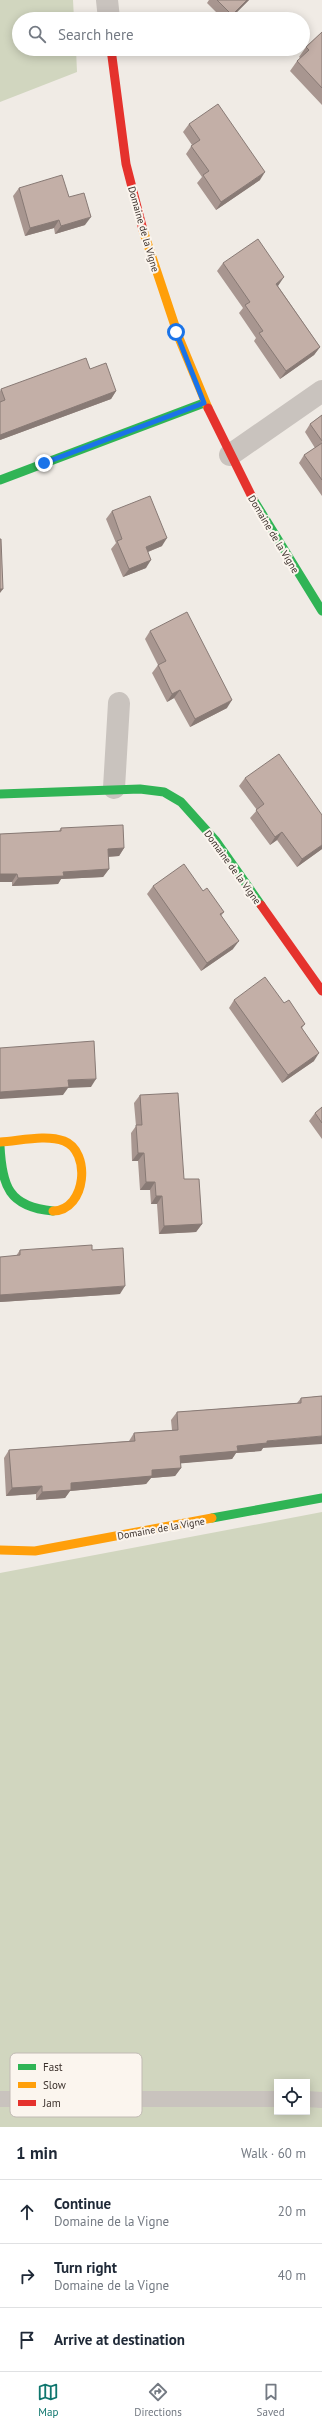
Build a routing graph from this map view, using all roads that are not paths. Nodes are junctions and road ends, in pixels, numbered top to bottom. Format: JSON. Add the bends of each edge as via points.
{"nodes":[{"id":1,"x":107,"y":0,"type":"edge"},
{"id":2,"x":108,"y":12,"type":"edge"},
{"id":3,"x":112,"y":56,"type":"edge"},
{"id":4,"x":322,"y":391,"type":"edge"},
{"id":5,"x":204,"y":403,"type":"junction"},
{"id":6,"x":230,"y":455,"type":"junction"},
{"id":7,"x":0,"y":480,"type":"edge"},
{"id":8,"x":322,"y":611,"type":"edge"},
{"id":9,"x":119,"y":703,"type":"dead end"},
{"id":10,"x":114,"y":788,"type":"junction"},
{"id":11,"x":0,"y":794,"type":"edge"},
{"id":12,"x":322,"y":992,"type":"edge"},
{"id":13,"x":0,"y":1142,"type":"edge"},
{"id":14,"x":0,"y":1146,"type":"edge"},
{"id":15,"x":322,"y":1498,"type":"edge"},
{"id":16,"x":0,"y":1550,"type":"edge"},
{"id":17,"x":142,"y":2099,"type":"edge"},
{"id":18,"x":274,"y":2099,"type":"edge"},
{"id":19,"x":310,"y":2099,"type":"edge"},
{"id":20,"x":322,"y":2100,"type":"edge"}],
"edges":[{"from":1,"to":2,"type":"street"},
{"from":3,"to":5,"type":"street","name":"Domaine de la Vigne","via":[[126,164],[137,211],[176,332]]},
{"from":4,"to":6,"type":"street"},
{"from":5,"to":6,"type":"street","name":"Domaine de la Vigne"},
{"from":5,"to":7,"type":"street"},
{"from":6,"to":8,"type":"street","name":"Domaine de la Vigne","via":[[280,548]]},
{"from":9,"to":10,"type":"street"},
{"from":10,"to":11,"type":"street","name":"Domaine de la Vigne"},
{"from":10,"to":12,"type":"street","name":"Domaine de la Vigne","via":[[164,792],[193,813],[216,841]]},
{"from":13,"to":14,"type":"street","via":[[62,1140],[75,1149],[82,1171],[78,1196],[72,1204],[61,1211],[41,1212],[19,1201],[7,1188],[2,1172]]},
{"from":15,"to":16,"type":"street","name":"Domaine de la Vigne","via":[[35,1551]]},
{"from":17,"to":18,"type":"lane"},
{"from":19,"to":20,"type":"lane"}]}
